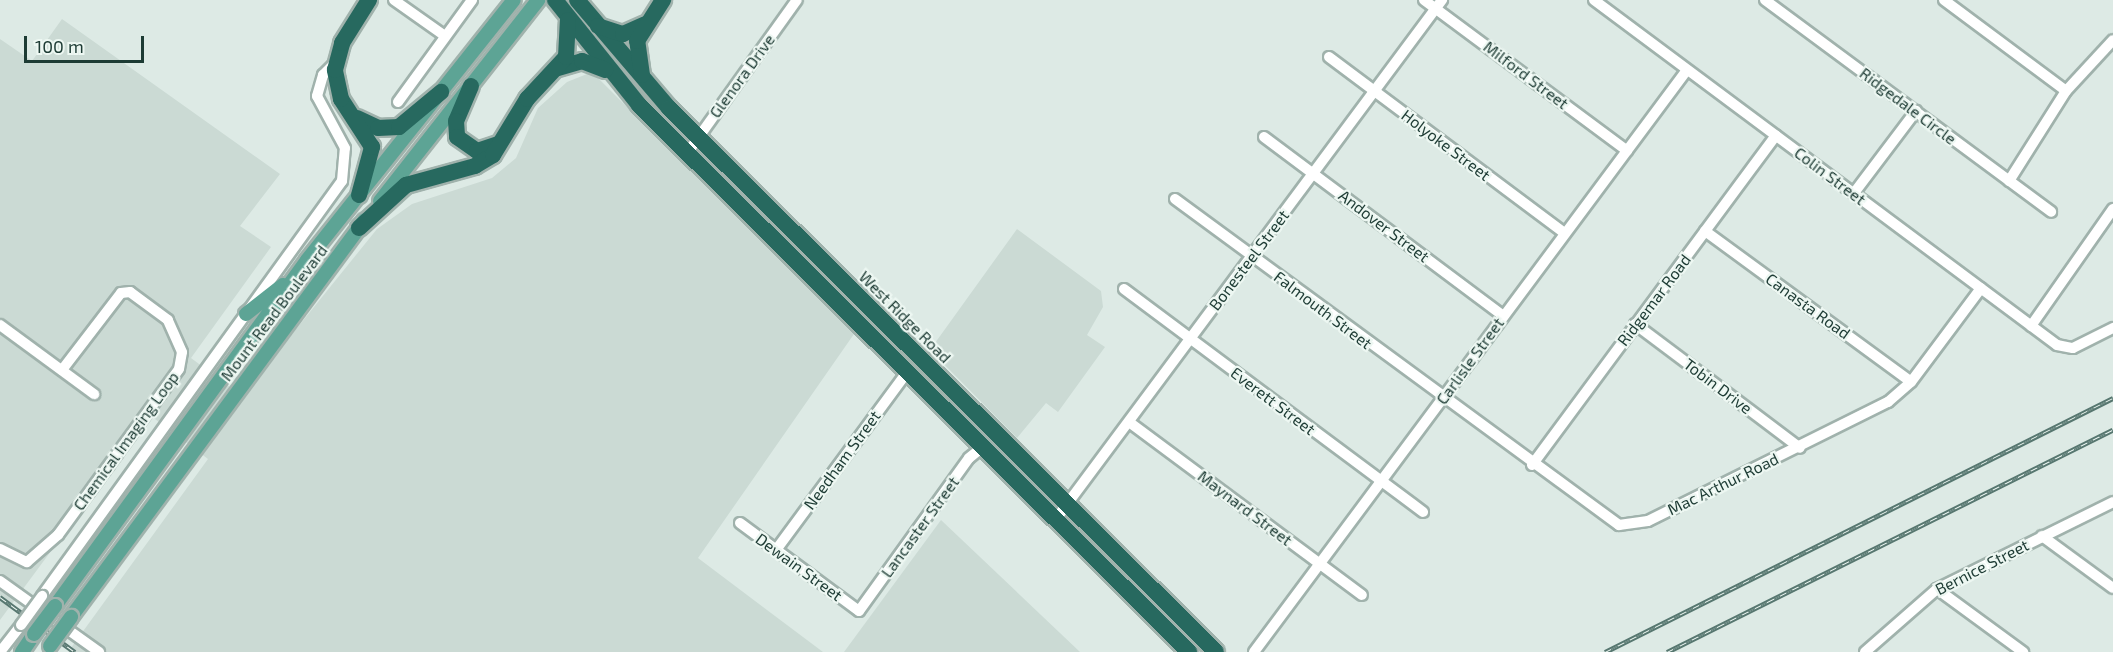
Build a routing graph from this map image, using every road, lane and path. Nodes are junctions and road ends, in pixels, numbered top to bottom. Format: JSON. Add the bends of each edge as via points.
{"nodes":[{"id":1,"x":369,"y":0,"type":"edge"},
{"id":2,"x":394,"y":0,"type":"edge"},
{"id":3,"x":472,"y":0,"type":"edge"},
{"id":4,"x":514,"y":0,"type":"edge"},
{"id":5,"x":538,"y":0,"type":"edge"},
{"id":6,"x":577,"y":0,"type":"edge"},
{"id":7,"x":663,"y":0,"type":"edge"},
{"id":8,"x":796,"y":0,"type":"edge"},
{"id":9,"x":1424,"y":0,"type":"edge"},
{"id":10,"x":1594,"y":0,"type":"edge"},
{"id":11,"x":1766,"y":0,"type":"edge"},
{"id":12,"x":1944,"y":0,"type":"edge"},
{"id":13,"x":1439,"y":4,"type":"edge"},
{"id":14,"x":560,"y":7,"type":"edge"},
{"id":15,"x":648,"y":21,"type":"junction"},
{"id":16,"x":594,"y":24,"type":"junction"},
{"id":17,"x":445,"y":36,"type":"junction"},
{"id":18,"x":2113,"y":40,"type":"edge"},
{"id":19,"x":1329,"y":57,"type":"dead end"},
{"id":20,"x":335,"y":63,"type":"junction"},
{"id":21,"x":558,"y":68,"type":"junction"},
{"id":22,"x":1688,"y":70,"type":"junction"},
{"id":23,"x":614,"y":77,"type":"junction"},
{"id":24,"x":471,"y":86,"type":"junction"},
{"id":25,"x":648,"y":86,"type":"junction"},
{"id":26,"x":1375,"y":91,"type":"junction"},
{"id":27,"x":441,"y":92,"type":"junction"},
{"id":28,"x":2066,"y":92,"type":"junction"},
{"id":29,"x":398,"y":102,"type":"dead end"},
{"id":30,"x":348,"y":109,"type":"junction"},
{"id":31,"x":1916,"y":111,"type":"junction"},
{"id":32,"x":1776,"y":135,"type":"junction"},
{"id":33,"x":504,"y":136,"type":"junction"},
{"id":34,"x":698,"y":137,"type":"junction"},
{"id":35,"x":1264,"y":137,"type":"dead end"},
{"id":36,"x":1627,"y":151,"type":"junction"},
{"id":37,"x":688,"y":152,"type":"junction"},
{"id":38,"x":1313,"y":173,"type":"junction"},
{"id":39,"x":2009,"y":181,"type":"junction"},
{"id":40,"x":1854,"y":194,"type":"junction"},
{"id":41,"x":359,"y":195,"type":"junction"},
{"id":42,"x":1175,"y":199,"type":"dead end"},
{"id":43,"x":2113,"y":209,"type":"edge"},
{"id":44,"x":2051,"y":212,"type":"dead end"},
{"id":45,"x":359,"y":228,"type":"junction"},
{"id":46,"x":1705,"y":231,"type":"junction"},
{"id":47,"x":1564,"y":233,"type":"junction"},
{"id":48,"x":1251,"y":257,"type":"junction"},
{"id":49,"x":307,"y":260,"type":"junction"},
{"id":50,"x":1124,"y":288,"type":"dead end"},
{"id":51,"x":1981,"y":288,"type":"junction"},
{"id":52,"x":246,"y":314,"type":"junction"},
{"id":53,"x":1503,"y":316,"type":"junction"},
{"id":54,"x":1635,"y":324,"type":"junction"},
{"id":55,"x":0,"y":326,"type":"edge"},
{"id":56,"x":2031,"y":326,"type":"junction"},
{"id":57,"x":2113,"y":328,"type":"edge"},
{"id":58,"x":1190,"y":339,"type":"junction"},
{"id":59,"x":62,"y":370,"type":"junction"},
{"id":60,"x":908,"y":371,"type":"junction"},
{"id":61,"x":1911,"y":382,"type":"junction"},
{"id":62,"x":94,"y":394,"type":"dead end"},
{"id":63,"x":1442,"y":399,"type":"junction"},
{"id":64,"x":1129,"y":422,"type":"junction"},
{"id":65,"x":984,"y":446,"type":"junction"},
{"id":66,"x":1800,"y":447,"type":"junction"},
{"id":67,"x":1532,"y":465,"type":"junction"},
{"id":68,"x":1381,"y":481,"type":"junction"},
{"id":69,"x":2113,"y":502,"type":"edge"},
{"id":70,"x":1067,"y":505,"type":"junction"},
{"id":71,"x":1423,"y":512,"type":"dead end"},
{"id":72,"x":1056,"y":519,"type":"junction"},
{"id":73,"x":740,"y":523,"type":"dead end"},
{"id":74,"x":2042,"y":536,"type":"junction"},
{"id":75,"x":0,"y":549,"type":"edge"},
{"id":76,"x":776,"y":550,"type":"junction"},
{"id":77,"x":1320,"y":564,"type":"junction"},
{"id":78,"x":0,"y":581,"type":"edge"},
{"id":79,"x":2113,"y":588,"type":"edge"},
{"id":80,"x":1937,"y":589,"type":"junction"},
{"id":81,"x":1362,"y":595,"type":"dead end"},
{"id":82,"x":859,"y":610,"type":"joint"},
{"id":83,"x":48,"y":649,"type":"edge"},
{"id":84,"x":0,"y":652,"type":"edge"},
{"id":85,"x":22,"y":652,"type":"edge"},
{"id":86,"x":99,"y":652,"type":"edge"},
{"id":87,"x":1189,"y":652,"type":"edge"},
{"id":88,"x":1216,"y":652,"type":"edge"},
{"id":89,"x":1254,"y":652,"type":"edge"},
{"id":90,"x":1865,"y":652,"type":"edge"},
{"id":91,"x":2023,"y":652,"type":"edge"}],
"edges":[{"from":1,"to":20,"type":"highway"},
{"from":2,"to":17,"type":"street"},
{"from":3,"to":17,"type":"street"},
{"from":4,"to":27,"type":"main road","name":"Mount Read Boulevard"},
{"from":5,"to":24,"type":"main road","name":"Mount Read Boulevard"},
{"from":6,"to":16,"type":"highway","name":"West Ridge Road"},
{"from":7,"to":15,"type":"highway"},
{"from":8,"to":34,"type":"street","name":"Glenora Drive"},
{"from":9,"to":13,"type":"street","name":"Milford Street"},
{"from":10,"to":22,"type":"street","name":"Colin Street"},
{"from":11,"to":31,"type":"street","name":"Ridgedale Circle"},
{"from":12,"to":28,"type":"street"},
{"from":13,"to":26,"type":"street","name":"Bonesteel Street"},
{"from":13,"to":36,"type":"street","name":"Milford Street"},
{"from":14,"to":21,"type":"highway","via":[[571,41]]},
{"from":14,"to":23,"type":"highway"},
{"from":15,"to":16,"type":"highway","via":[[623,34]]},
{"from":15,"to":25,"type":"highway","via":[[636,52]]},
{"from":16,"to":25,"type":"highway","name":"West Ridge Road"},
{"from":17,"to":29,"type":"street"},
{"from":18,"to":28,"type":"street"},
{"from":19,"to":26,"type":"street","name":"Holyoke Street"},
{"from":20,"to":30,"type":"highway","via":[[337,90]]},
{"from":20,"to":52,"type":"street","name":"Mount Read Boulevard","via":[[323,75],[317,96],[345,148],[346,172]]},
{"from":21,"to":23,"type":"highway","via":[[585,62]]},
{"from":21,"to":33,"type":"highway","via":[[527,99]]},
{"from":22,"to":32,"type":"street","name":"Colin Street"},
{"from":22,"to":36,"type":"street","name":"Carlisle Street"},
{"from":23,"to":37,"type":"highway"},
{"from":24,"to":33,"type":"highway","via":[[456,121],[459,140],[481,151]]},
{"from":24,"to":45,"type":"main road","name":"Mount Read Boulevard"},
{"from":25,"to":34,"type":"highway","name":"West Ridge Road"},
{"from":26,"to":38,"type":"street","name":"Bonesteel Street"},
{"from":26,"to":47,"type":"street","name":"Holyoke Street"},
{"from":27,"to":30,"type":"highway","via":[[395,128],[374,127]]},
{"from":27,"to":41,"type":"main road","name":"Mount Read Boulevard"},
{"from":28,"to":39,"type":"street"},
{"from":30,"to":41,"type":"highway","via":[[373,151]]},
{"from":31,"to":39,"type":"street","name":"Ridgedale Circle"},
{"from":31,"to":40,"type":"street"},
{"from":32,"to":40,"type":"street","name":"Colin Street"},
{"from":32,"to":46,"type":"street","name":"Ridgemar Road"},
{"from":33,"to":45,"type":"highway","via":[[487,160],[411,183]]},
{"from":34,"to":37,"type":"street","name":"Glenora Drive"},
{"from":34,"to":70,"type":"highway","name":"West Ridge Road"},
{"from":35,"to":38,"type":"street","name":"Andover Street"},
{"from":36,"to":47,"type":"street","name":"Carlisle Street"},
{"from":37,"to":60,"type":"highway"},
{"from":38,"to":48,"type":"street","name":"Bonesteel Street"},
{"from":38,"to":53,"type":"street","name":"Andover Street"},
{"from":39,"to":44,"type":"street","name":"Ridgedale Circle"},
{"from":40,"to":51,"type":"street","name":"Colin Street"},
{"from":41,"to":49,"type":"main road","name":"Mount Read Boulevard"},
{"from":42,"to":48,"type":"street","name":"Falmouth Street"},
{"from":43,"to":56,"type":"street"},
{"from":45,"to":83,"type":"main road","name":"Mount Read Boulevard","bridge":true},
{"from":46,"to":54,"type":"street","name":"Ridgemar Road"},
{"from":46,"to":61,"type":"street","name":"Canasta Road"},
{"from":47,"to":53,"type":"street","name":"Carlisle Street"},
{"from":48,"to":58,"type":"street","name":"Bonesteel Street"},
{"from":48,"to":63,"type":"street","name":"Falmouth Street"},
{"from":49,"to":52,"type":"main road"},
{"from":49,"to":85,"type":"main road","name":"Mount Read Boulevard","bridge":true},
{"from":50,"to":58,"type":"street","name":"Everett Street"},
{"from":51,"to":56,"type":"street","name":"Colin Street"},
{"from":51,"to":61,"type":"street","name":"Mac Arthur Road"},
{"from":52,"to":84,"type":"street","name":"Mount Read Boulevard","bridge":true},
{"from":53,"to":63,"type":"street","name":"Carlisle Street"},
{"from":54,"to":66,"type":"street","name":"Tobin Drive"},
{"from":54,"to":67,"type":"street","name":"Ridgemar Road"},
{"from":55,"to":59,"type":"street"},
{"from":56,"to":57,"type":"street","name":"Colin Street","via":[[2068,349]]},
{"from":58,"to":64,"type":"street","name":"Bonesteel Street"},
{"from":58,"to":68,"type":"street","name":"Everett Street"},
{"from":59,"to":62,"type":"street"},
{"from":59,"to":75,"type":"street","name":"Chemical Imaging Loop","via":[[121,293],[130,292],[168,320],[182,352],[179,369],[58,535],[27,562]]},
{"from":60,"to":65,"type":"highway"},
{"from":60,"to":76,"type":"street","name":"Needham Street"},
{"from":61,"to":66,"type":"street","name":"Mac Arthur Road","via":[[1888,402]]},
{"from":63,"to":67,"type":"street","name":"Mac Arthur Road"},
{"from":63,"to":68,"type":"street","name":"Carlisle Street"},
{"from":64,"to":70,"type":"street","name":"Bonesteel Street"},
{"from":64,"to":77,"type":"street","name":"Maynard Street"},
{"from":65,"to":72,"type":"highway"},
{"from":65,"to":82,"type":"street","name":"Lancaster Street","via":[[969,458]]},
{"from":66,"to":67,"type":"street","name":"Mac Arthur Road","via":[[1628,525],[1602,516]]},
{"from":68,"to":71,"type":"street","name":"Everett Street"},
{"from":68,"to":77,"type":"street","name":"Carlisle Street"},
{"from":69,"to":74,"type":"street","name":"Bernice Street"},
{"from":70,"to":72,"type":"street","name":"Bonesteel Street"},
{"from":70,"to":88,"type":"highway","name":"West Ridge Road"},
{"from":72,"to":87,"type":"highway"},
{"from":73,"to":76,"type":"street","name":"Dewain Street"},
{"from":74,"to":79,"type":"street"},
{"from":74,"to":80,"type":"street","name":"Bernice Street"},
{"from":76,"to":82,"type":"street","name":"Dewain Street"},
{"from":77,"to":81,"type":"street","name":"Maynard Street"},
{"from":77,"to":89,"type":"street","name":"Carlisle Street"},
{"from":78,"to":86,"type":"street"},
{"from":80,"to":90,"type":"street","name":"Bernice Street"},
{"from":80,"to":91,"type":"street"}]}
